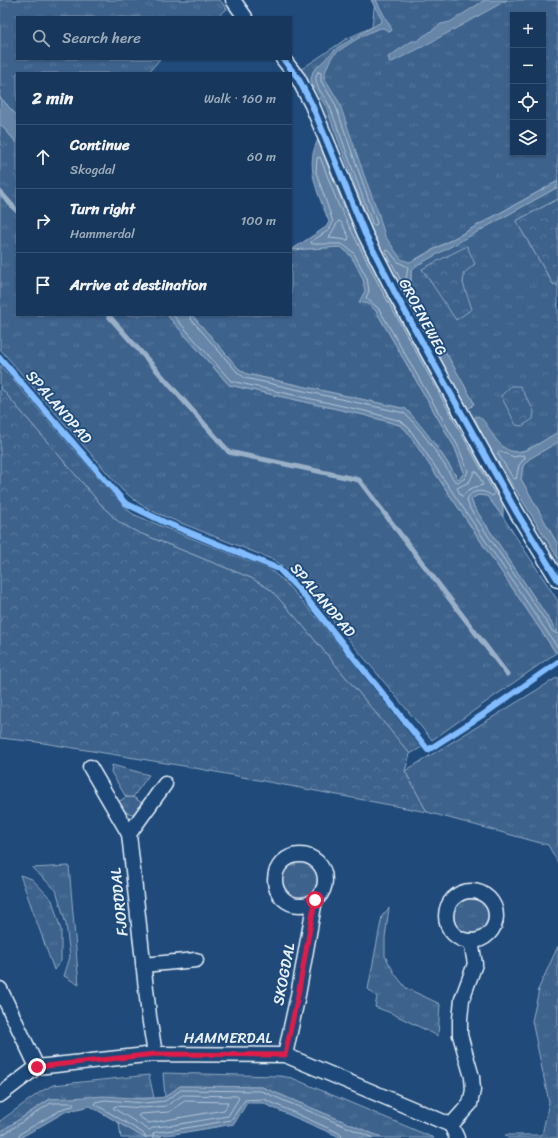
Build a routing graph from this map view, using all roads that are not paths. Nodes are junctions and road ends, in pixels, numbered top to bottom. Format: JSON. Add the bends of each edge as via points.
{"nodes":[{"id":1,"x":233,"y":0,"type":"edge"},
{"id":2,"x":244,"y":16,"type":"edge"},
{"id":3,"x":284,"y":60,"type":"edge"},
{"id":4,"x":558,"y":580,"type":"edge"},
{"id":5,"x":90,"y":767,"type":"dead end"},
{"id":6,"x":165,"y":784,"type":"dead end"},
{"id":7,"x":129,"y":834,"type":"junction"},
{"id":8,"x":315,"y":900,"type":"dead end"},
{"id":9,"x":471,"y":941,"type":"dead end"},
{"id":10,"x":196,"y":960,"type":"dead end"},
{"id":11,"x":143,"y":965,"type":"junction"},
{"id":12,"x":0,"y":989,"type":"edge"},
{"id":13,"x":155,"y":1054,"type":"junction"},
{"id":14,"x":285,"y":1055,"type":"junction"},
{"id":15,"x":37,"y":1067,"type":"junction"},
{"id":16,"x":0,"y":1095,"type":"edge"},
{"id":17,"x":451,"y":1125,"type":"junction"},
{"id":18,"x":457,"y":1138,"type":"edge"}],
"edges":[{"from":1,"to":2,"type":"street"},
{"from":3,"to":4,"type":"street","name":"GROENEWEG","via":[[298,78],[312,105],[365,234],[396,295],[517,513]]},
{"from":5,"to":7,"type":"street","name":"FJORDDAL"},
{"from":6,"to":7,"type":"street"},
{"from":7,"to":11,"type":"street","name":"FJORDDAL"},
{"from":8,"to":14,"type":"street","name":"SKOGDAL"},
{"from":9,"to":17,"type":"street","via":[[475,964],[462,999],[460,1036],[472,1077],[473,1090],[470,1104]]},
{"from":10,"to":11,"type":"street"},
{"from":11,"to":13,"type":"street","name":"FJORDDAL"},
{"from":12,"to":15,"type":"street"},
{"from":13,"to":14,"type":"street","name":"HAMMERDAL"},
{"from":13,"to":15,"type":"street","name":"HAMMERDAL"},
{"from":14,"to":17,"type":"street","name":"HAMMERDAL"},
{"from":15,"to":16,"type":"street"},
{"from":17,"to":18,"type":"street"}]}
